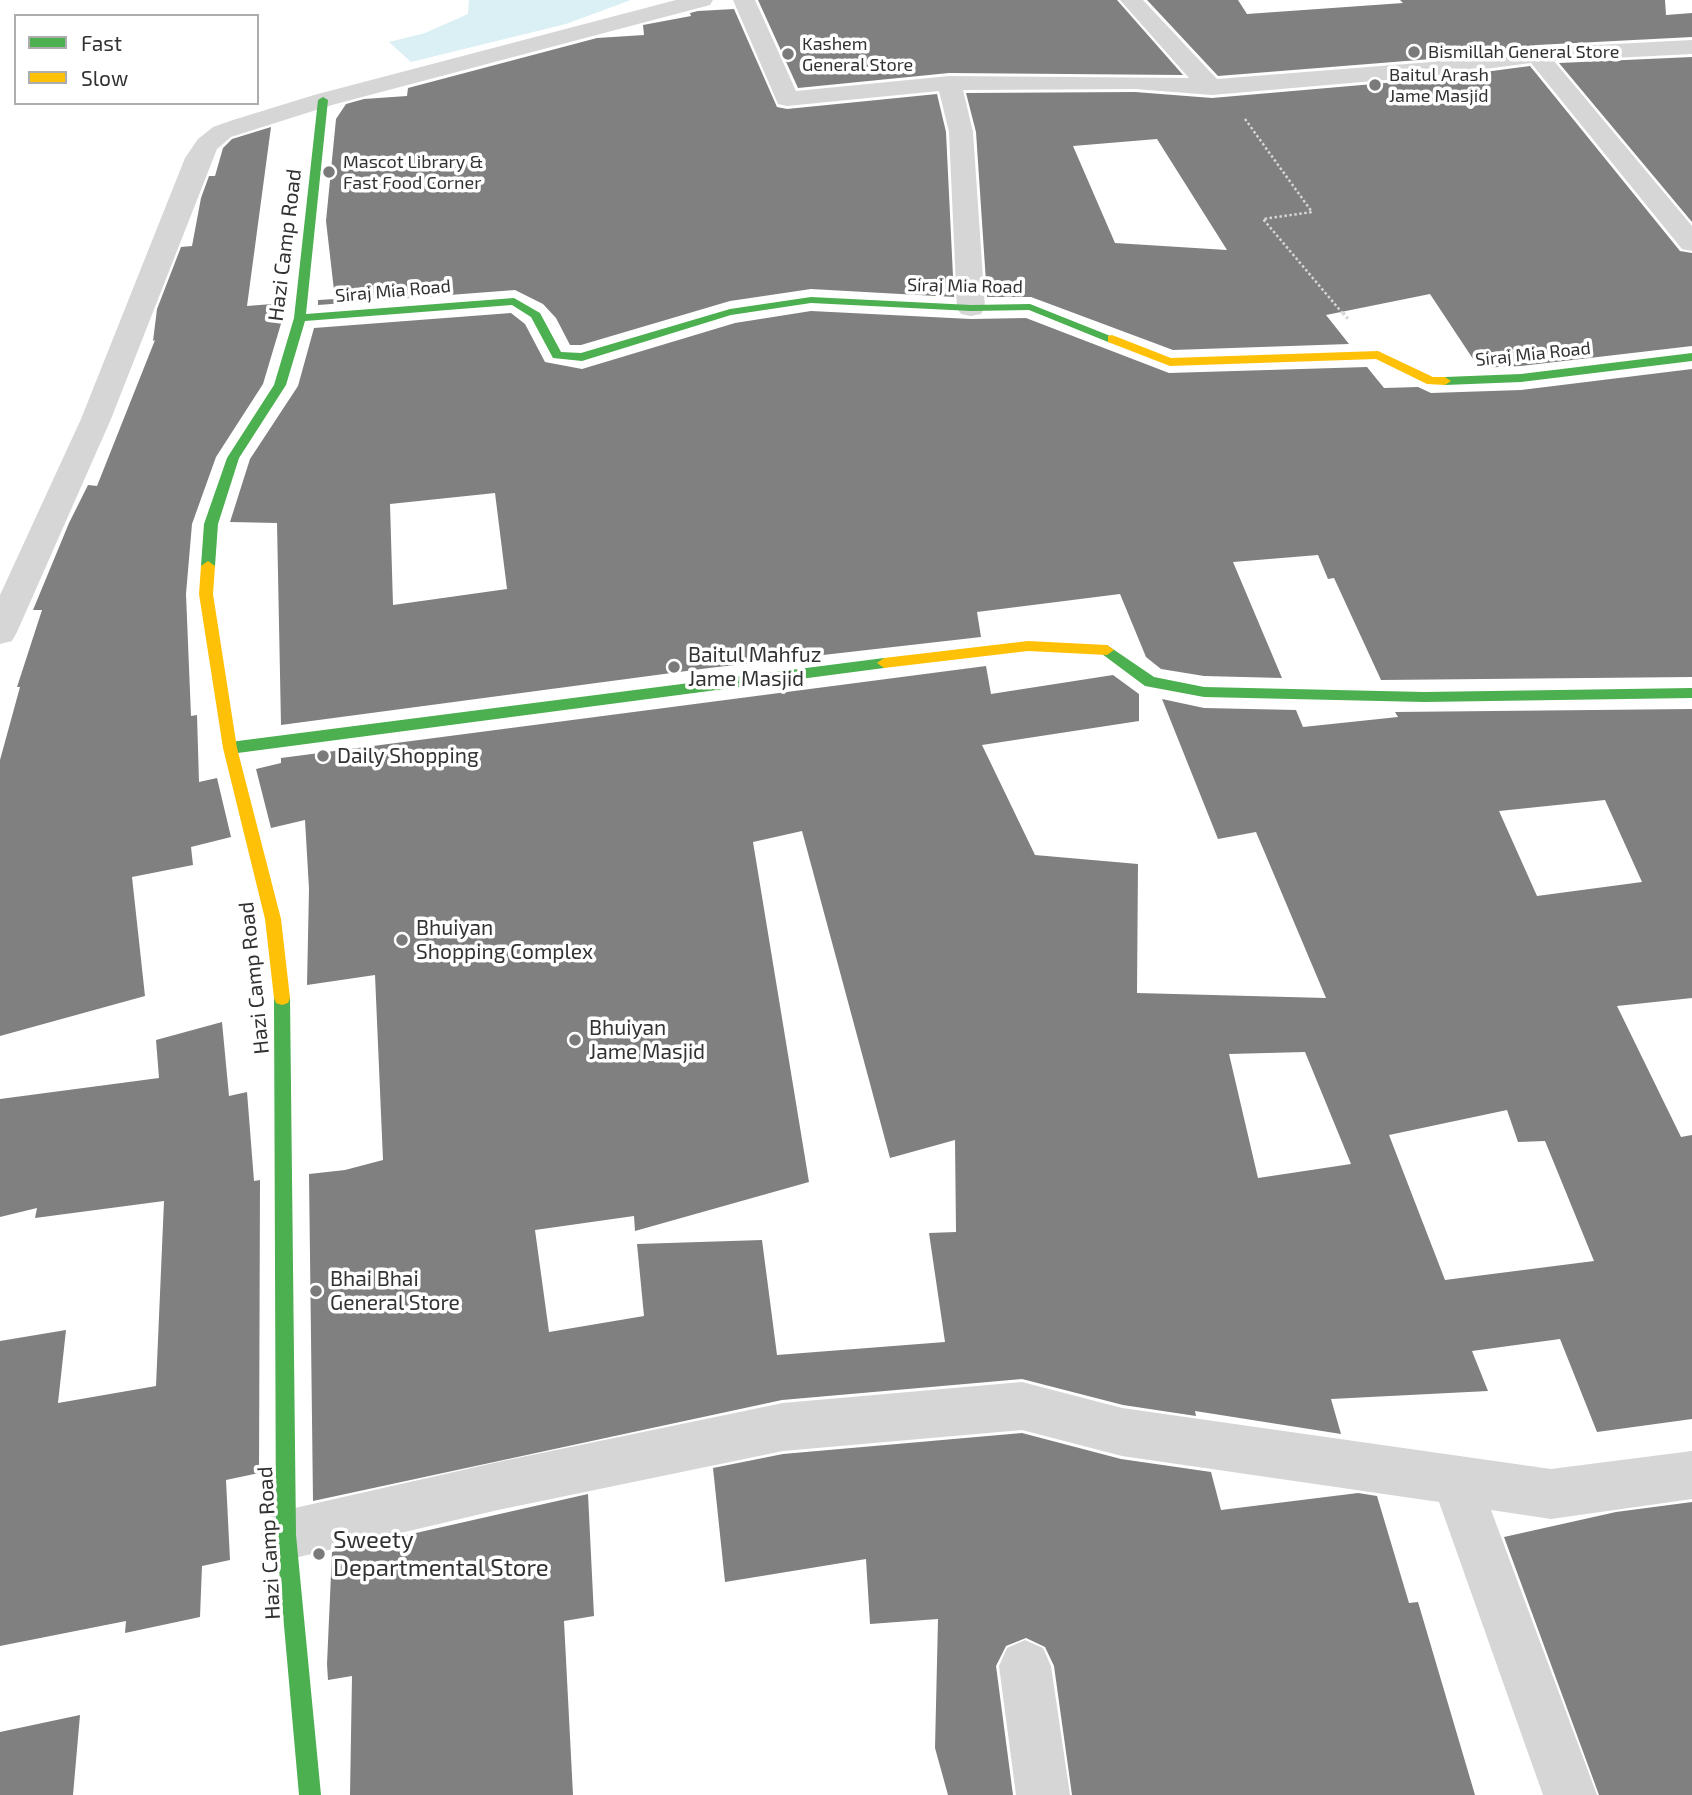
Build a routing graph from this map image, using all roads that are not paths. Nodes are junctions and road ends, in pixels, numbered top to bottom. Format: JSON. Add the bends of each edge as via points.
{"nodes":[{"id":1,"x":702,"y":0,"type":"edge"},
{"id":2,"x":744,"y":0,"type":"edge"},
{"id":3,"x":1131,"y":0,"type":"edge"},
{"id":4,"x":1692,"y":47,"type":"edge"},
{"id":5,"x":1537,"y":55,"type":"junction"},
{"id":6,"x":949,"y":83,"type":"junction"},
{"id":7,"x":1222,"y":88,"type":"junction"},
{"id":8,"x":323,"y":100,"type":"junction"},
{"id":9,"x":1692,"y":243,"type":"edge"},
{"id":10,"x":971,"y":308,"type":"junction"},
{"id":11,"x":300,"y":318,"type":"junction"},
{"id":12,"x":1692,"y":357,"type":"edge"},
{"id":13,"x":0,"y":632,"type":"edge"},
{"id":14,"x":1692,"y":693,"type":"edge"},
{"id":15,"x":230,"y":748,"type":"junction"},
{"id":16,"x":1692,"y":1475,"type":"edge"},
{"id":17,"x":1456,"y":1480,"type":"junction"},
{"id":18,"x":286,"y":1535,"type":"junction"},
{"id":19,"x":1025,"y":1666,"type":"dead end"},
{"id":20,"x":310,"y":1795,"type":"edge"},
{"id":21,"x":1043,"y":1795,"type":"edge"},
{"id":22,"x":1570,"y":1795,"type":"edge"}],
"edges":[{"from":1,"to":8,"type":"street"},
{"from":2,"to":6,"type":"street","via":[[787,99]]},
{"from":3,"to":7,"type":"street"},
{"from":4,"to":5,"type":"street"},
{"from":5,"to":7,"type":"street"},
{"from":5,"to":9,"type":"street"},
{"from":6,"to":7,"type":"street","via":[[1135,82]]},
{"from":6,"to":10,"type":"street","via":[[961,132]]},
{"from":8,"to":11,"type":"street","name":"Hazi Camp Road"},
{"from":8,"to":13,"type":"street","via":[[222,132],[198,158],[96,418]]},
{"from":10,"to":11,"type":"street","name":"Siraj Mia Road","via":[[811,300],[730,312],[568,358],[557,355],[537,313],[528,304],[514,301]]},
{"from":10,"to":12,"type":"street","name":"Siraj Mia Road","via":[[1044,310],[1170,362],[1378,355],[1431,381],[1521,378]]},
{"from":11,"to":15,"type":"street","name":"Hazi Camp Road","via":[[280,385],[233,458],[211,524],[206,594]]},
{"from":14,"to":15,"type":"street","via":[[1424,697],[1203,692],[1150,682],[1105,648],[1028,646]]},
{"from":15,"to":18,"type":"street","name":"Hazi Camp Road","via":[[273,919],[284,1021]]},
{"from":16,"to":17,"type":"street","via":[[1551,1494]]},
{"from":17,"to":18,"type":"street","via":[[1122,1432],[1022,1406],[783,1427]]},
{"from":17,"to":22,"type":"street"},
{"from":18,"to":20,"type":"street","name":"Hazi Camp Road"},
{"from":19,"to":21,"type":"street"}]}
